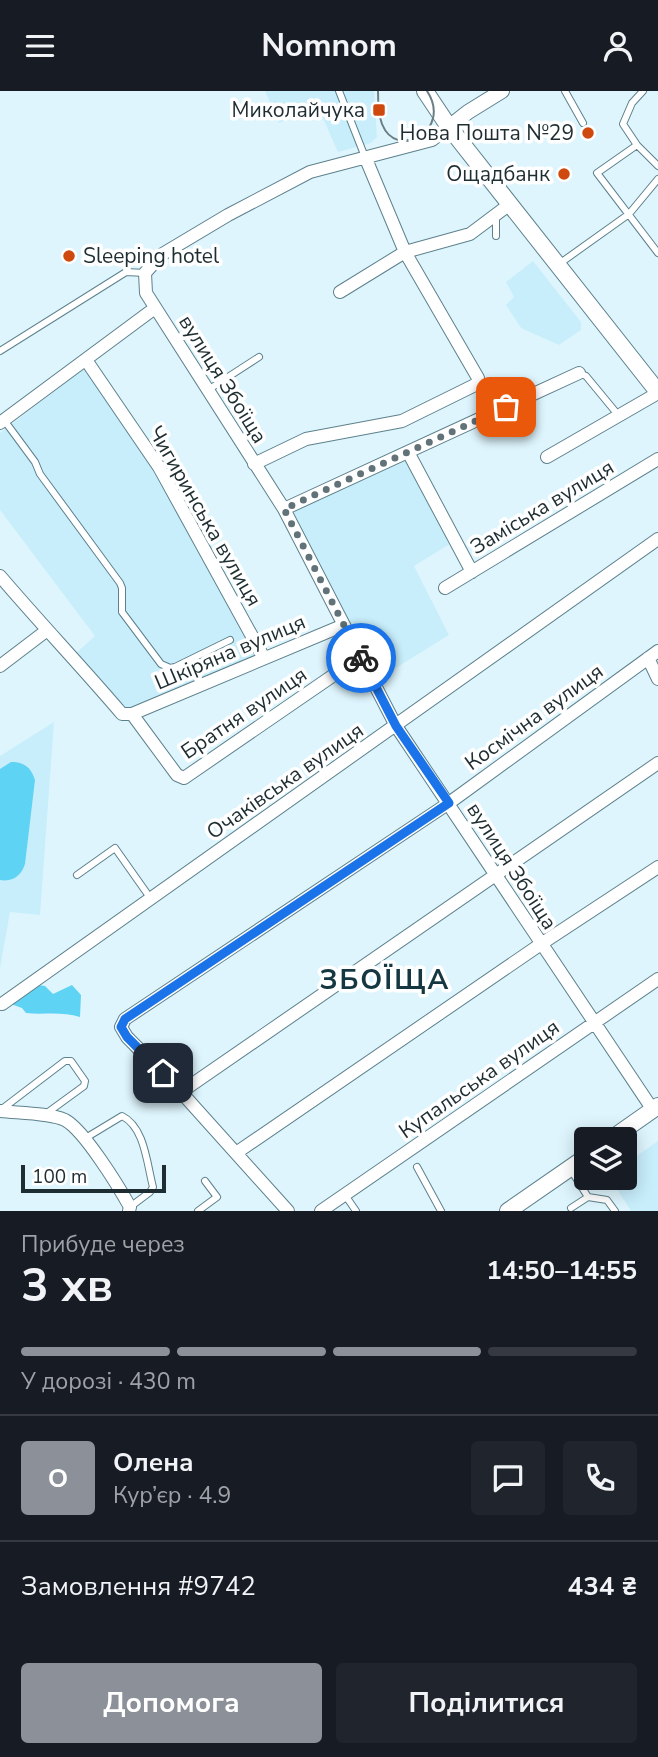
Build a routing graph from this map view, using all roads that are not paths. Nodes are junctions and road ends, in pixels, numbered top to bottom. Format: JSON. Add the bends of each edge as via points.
{"nodes":[{"id":1,"x":339,"y":91,"type":"edge"},
{"id":2,"x":425,"y":91,"type":"edge"},
{"id":3,"x":502,"y":91,"type":"edge"},
{"id":4,"x":565,"y":91,"type":"edge"},
{"id":5,"x":642,"y":91,"type":"edge"},
{"id":6,"x":583,"y":123,"type":"dead end"},
{"id":7,"x":449,"y":127,"type":"junction"},
{"id":8,"x":638,"y":145,"type":"junction"},
{"id":9,"x":366,"y":159,"type":"junction"},
{"id":10,"x":658,"y":166,"type":"edge"},
{"id":11,"x":658,"y":179,"type":"edge"},
{"id":12,"x":503,"y":208,"type":"junction"},
{"id":13,"x":629,"y":214,"type":"junction"},
{"id":14,"x":495,"y":236,"type":"dead end"},
{"id":15,"x":405,"y":252,"type":"junction"},
{"id":16,"x":658,"y":253,"type":"edge"},
{"id":17,"x":558,"y":265,"type":"junction"},
{"id":18,"x":145,"y":273,"type":"junction"},
{"id":19,"x":340,"y":292,"type":"dead end"},
{"id":20,"x":155,"y":308,"type":"junction"},
{"id":21,"x":0,"y":351,"type":"edge"},
{"id":22,"x":259,"y":357,"type":"dead end"},
{"id":23,"x":86,"y":360,"type":"junction"},
{"id":24,"x":579,"y":373,"type":"joint"},
{"id":25,"x":208,"y":390,"type":"junction"},
{"id":26,"x":658,"y":392,"type":"edge"},
{"id":27,"x":619,"y":416,"type":"junction"},
{"id":28,"x":2,"y":422,"type":"edge"},
{"id":29,"x":408,"y":452,"type":"junction"},
{"id":30,"x":547,"y":457,"type":"dead end"},
{"id":31,"x":658,"y":459,"type":"edge"},
{"id":32,"x":254,"y":464,"type":"junction"},
{"id":33,"x":284,"y":509,"type":"junction"},
{"id":34,"x":658,"y":539,"type":"edge"},
{"id":35,"x":472,"y":572,"type":"junction"},
{"id":36,"x":0,"y":576,"type":"edge"},
{"id":37,"x":445,"y":588,"type":"dead end"},
{"id":38,"x":344,"y":625,"type":"junction"},
{"id":39,"x":46,"y":631,"type":"junction"},
{"id":40,"x":230,"y":640,"type":"dead end"},
{"id":41,"x":653,"y":654,"type":"edge"},
{"id":42,"x":360,"y":657,"type":"junction"},
{"id":43,"x":264,"y":658,"type":"junction"},
{"id":44,"x":0,"y":666,"type":"edge"},
{"id":45,"x":658,"y":679,"type":"edge"},
{"id":46,"x":132,"y":714,"type":"junction"},
{"id":47,"x":396,"y":726,"type":"junction"},
{"id":48,"x":658,"y":763,"type":"edge"},
{"id":49,"x":449,"y":803,"type":"junction"},
{"id":50,"x":658,"y":867,"type":"edge"},
{"id":51,"x":77,"y":875,"type":"dead end"},
{"id":52,"x":497,"y":876,"type":"junction"},
{"id":53,"x":151,"y":899,"type":"junction"},
{"id":54,"x":541,"y":944,"type":"junction"},
{"id":55,"x":658,"y":979,"type":"edge"},
{"id":56,"x":2,"y":1004,"type":"dead end"},
{"id":57,"x":594,"y":1023,"type":"junction"},
{"id":58,"x":181,"y":1091,"type":"junction"},
{"id":59,"x":655,"y":1108,"type":"edge"},
{"id":60,"x":0,"y":1111,"type":"edge"},
{"id":61,"x":43,"y":1116,"type":"junction"},
{"id":62,"x":628,"y":1127,"type":"edge"},
{"id":63,"x":84,"y":1139,"type":"junction"},
{"id":64,"x":236,"y":1153,"type":"junction"},
{"id":65,"x":574,"y":1165,"type":"edge"},
{"id":66,"x":416,"y":1167,"type":"dead end"},
{"id":67,"x":569,"y":1169,"type":"junction"},
{"id":68,"x":205,"y":1181,"type":"dead end"},
{"id":69,"x":345,"y":1195,"type":"junction"},
{"id":70,"x":588,"y":1197,"type":"junction"},
{"id":71,"x":571,"y":1208,"type":"dead end"},
{"id":72,"x":129,"y":1209,"type":"edge"},
{"id":73,"x":198,"y":1211,"type":"edge"},
{"id":74,"x":288,"y":1211,"type":"edge"},
{"id":75,"x":321,"y":1211,"type":"edge"},
{"id":76,"x":356,"y":1211,"type":"edge"},
{"id":77,"x":441,"y":1211,"type":"edge"},
{"id":78,"x":508,"y":1211,"type":"edge"},
{"id":79,"x":615,"y":1211,"type":"edge"}],
"edges":[{"from":1,"to":9,"type":"lane"},
{"from":2,"to":7,"type":"main road"},
{"from":3,"to":7,"type":"street"},
{"from":4,"to":6,"type":"lane"},
{"from":5,"to":8,"type":"lane","via":[[623,124]]},
{"from":7,"to":9,"type":"street","via":[[432,140]]},
{"from":7,"to":12,"type":"main road"},
{"from":8,"to":10,"type":"lane"},
{"from":8,"to":13,"type":"lane","via":[[597,173]]},
{"from":9,"to":15,"type":"street"},
{"from":9,"to":18,"type":"street","via":[[310,172],[172,248]]},
{"from":11,"to":13,"type":"lane"},
{"from":12,"to":14,"type":"lane"},
{"from":12,"to":15,"type":"street","via":[[470,234]]},
{"from":12,"to":17,"type":"main road"},
{"from":13,"to":16,"type":"lane"},
{"from":13,"to":17,"type":"lane"},
{"from":15,"to":19,"type":"street"},
{"from":15,"to":32,"type":"street","via":[[478,378],[477,384],[402,421],[306,439]]},
{"from":17,"to":26,"type":"main road"},
{"from":18,"to":20,"type":"street","name":"вулиця Збоїща","via":[[146,293]]},
{"from":18,"to":21,"type":"lane","via":[[126,272]]},
{"from":20,"to":23,"type":"street"},
{"from":20,"to":25,"type":"street","name":"вулиця Збоїща"},
{"from":22,"to":25,"type":"lane"},
{"from":23,"to":28,"type":"street"},
{"from":23,"to":43,"type":"street","name":"Чигиринська вулиця","via":[[159,467]]},
{"from":24,"to":27,"type":"lane"},
{"from":24,"to":29,"type":"street"},
{"from":25,"to":32,"type":"street","name":"вулиця Збоїща"},
{"from":26,"to":27,"type":"street"},
{"from":27,"to":30,"type":"street"},
{"from":28,"to":40,"type":"lane","via":[[120,583],[122,612],[161,664],[175,667]]},
{"from":29,"to":33,"type":"street"},
{"from":29,"to":35,"type":"street"},
{"from":31,"to":35,"type":"street","name":"Заміська вулиця"},
{"from":32,"to":33,"type":"street","name":"вулиця Збоїща"},
{"from":33,"to":38,"type":"street","name":"вулиця Збоїща"},
{"from":34,"to":47,"type":"street","name":"Очаківська вулиця"},
{"from":35,"to":37,"type":"street","name":"Заміська вулиця"},
{"from":36,"to":39,"type":"street"},
{"from":38,"to":42,"type":"street","name":"вулиця Збоїща"},
{"from":38,"to":43,"type":"street","name":"Шкіряна вулиця"},
{"from":39,"to":44,"type":"street"},
{"from":39,"to":46,"type":"street","via":[[122,714]]},
{"from":41,"to":45,"type":"street"},
{"from":41,"to":49,"type":"street","name":"Космічна вулиця"},
{"from":42,"to":46,"type":"street","name":"Братня вулиця","via":[[184,778],[177,775]]},
{"from":42,"to":47,"type":"street","name":"вулиця Збоїща"},
{"from":43,"to":46,"type":"street","name":"Шкіряна вулиця"},
{"from":47,"to":49,"type":"street","name":"вулиця Збоїща"},
{"from":47,"to":53,"type":"street","name":"Очаківська вулиця"},
{"from":48,"to":52,"type":"street"},
{"from":49,"to":52,"type":"street","name":"вулиця Збоїща"},
{"from":49,"to":58,"type":"street","name":"Космічна вулиця","via":[[125,1019],[121,1027],[127,1037]]},
{"from":50,"to":54,"type":"street"},
{"from":51,"to":53,"type":"lane","via":[[115,849]]},
{"from":52,"to":54,"type":"street","name":"вулиця Збоїща"},
{"from":52,"to":58,"type":"street"},
{"from":53,"to":56,"type":"street","name":"Очаківська вулиця"},
{"from":54,"to":57,"type":"street","name":"вулиця Збоїща"},
{"from":54,"to":64,"type":"street"},
{"from":55,"to":57,"type":"street","name":"Купальська вулиця"},
{"from":57,"to":59,"type":"street","name":"вулиця Збоїща"},
{"from":57,"to":69,"type":"street","name":"Купальська вулиця"},
{"from":58,"to":64,"type":"street"},
{"from":59,"to":62,"type":"main road"},
{"from":60,"to":61,"type":"street"},
{"from":60,"to":61,"type":"lane","via":[[71,1061],[84,1086]]},
{"from":61,"to":63,"type":"street","via":[[64,1120]]},
{"from":63,"to":72,"type":"street"},
{"from":63,"to":72,"type":"lane","via":[[122,1117],[139,1133],[153,1187]]},
{"from":64,"to":74,"type":"street"},
{"from":65,"to":67,"type":"main road"},
{"from":66,"to":77,"type":"lane"},
{"from":67,"to":70,"type":"lane"},
{"from":67,"to":78,"type":"main road"},
{"from":68,"to":73,"type":"lane","via":[[217,1196]]},
{"from":69,"to":75,"type":"street","name":"Купальська вулиця"},
{"from":69,"to":76,"type":"lane"},
{"from":70,"to":71,"type":"lane"},
{"from":70,"to":79,"type":"lane","via":[[607,1200]]}]}
